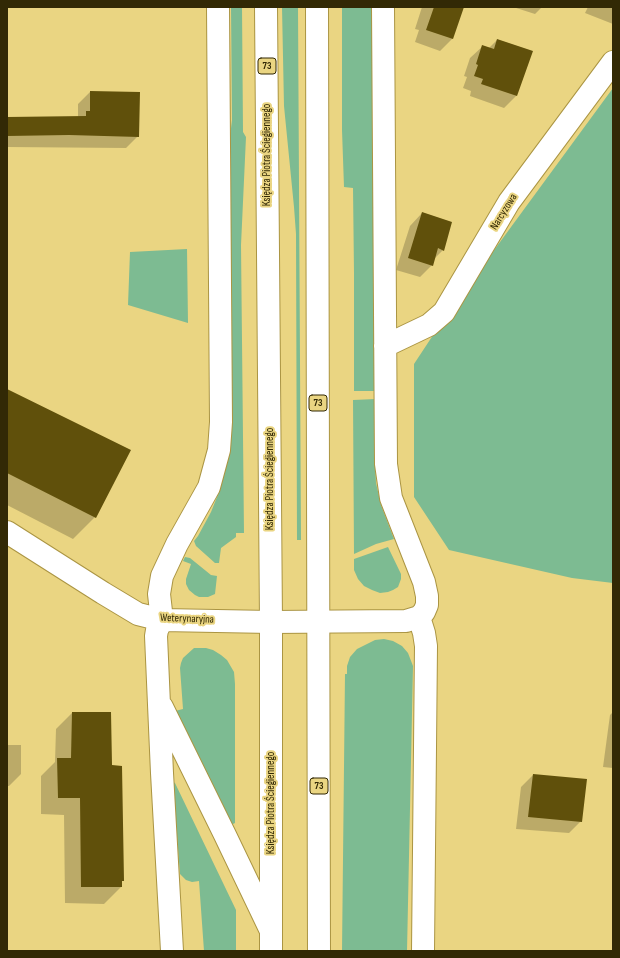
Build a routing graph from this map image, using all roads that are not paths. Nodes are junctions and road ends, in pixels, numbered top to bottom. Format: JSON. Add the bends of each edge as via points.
{"nodes":[{"id":1,"x":218,"y":7,"type":"edge"},
{"id":2,"x":266,"y":7,"type":"edge"},
{"id":3,"x":317,"y":7,"type":"edge"},
{"id":4,"x":383,"y":7,"type":"edge"},
{"id":5,"x":613,"y":62,"type":"edge"},
{"id":6,"x":385,"y":346,"type":"junction"},
{"id":7,"x":7,"y":532,"type":"edge"},
{"id":8,"x":419,"y":617,"type":"junction"},
{"id":9,"x":162,"y":620,"type":"junction"},
{"id":10,"x":318,"y":621,"type":"junction"},
{"id":11,"x":271,"y":622,"type":"junction"},
{"id":12,"x":158,"y":699,"type":"junction"},
{"id":13,"x":271,"y":941,"type":"edge"},
{"id":14,"x":172,"y":951,"type":"edge"},
{"id":15,"x":320,"y":951,"type":"edge"},
{"id":16,"x":423,"y":951,"type":"edge"}],
"edges":[{"from":1,"to":9,"type":"main road","via":[[221,414],[219,450],[209,487],[162,576],[159,594]]},
{"from":2,"to":11,"type":"main road","name":"Księdza Piotra Ściegiennego","number":"73"},
{"from":3,"to":10,"type":"main road","number":"73"},
{"from":4,"to":6,"type":"main road"},
{"from":5,"to":6,"type":"main road","name":"Narcyzowa","via":[[509,202],[444,312],[429,325]]},
{"from":6,"to":8,"type":"main road","via":[[386,464],[391,498],[424,582],[427,605]]},
{"from":7,"to":9,"type":"main road","name":"Weterynaryjna","via":[[138,614]]},
{"from":8,"to":10,"type":"main road","name":"Weterynaryjna","via":[[406,621]]},
{"from":8,"to":16,"type":"main road","via":[[426,646]]},
{"from":9,"to":11,"type":"main road","name":"Weterynaryjna"},
{"from":9,"to":12,"type":"main road","via":[[156,636]]},
{"from":10,"to":11,"type":"main road","name":"Weterynaryjna"},
{"from":10,"to":15,"type":"main road","number":"73"},
{"from":11,"to":13,"type":"main road","name":"Księdza Piotra Ściegiennego","number":"73"},
{"from":12,"to":13,"type":"main road","via":[[225,835]]},
{"from":12,"to":14,"type":"main road"}]}
